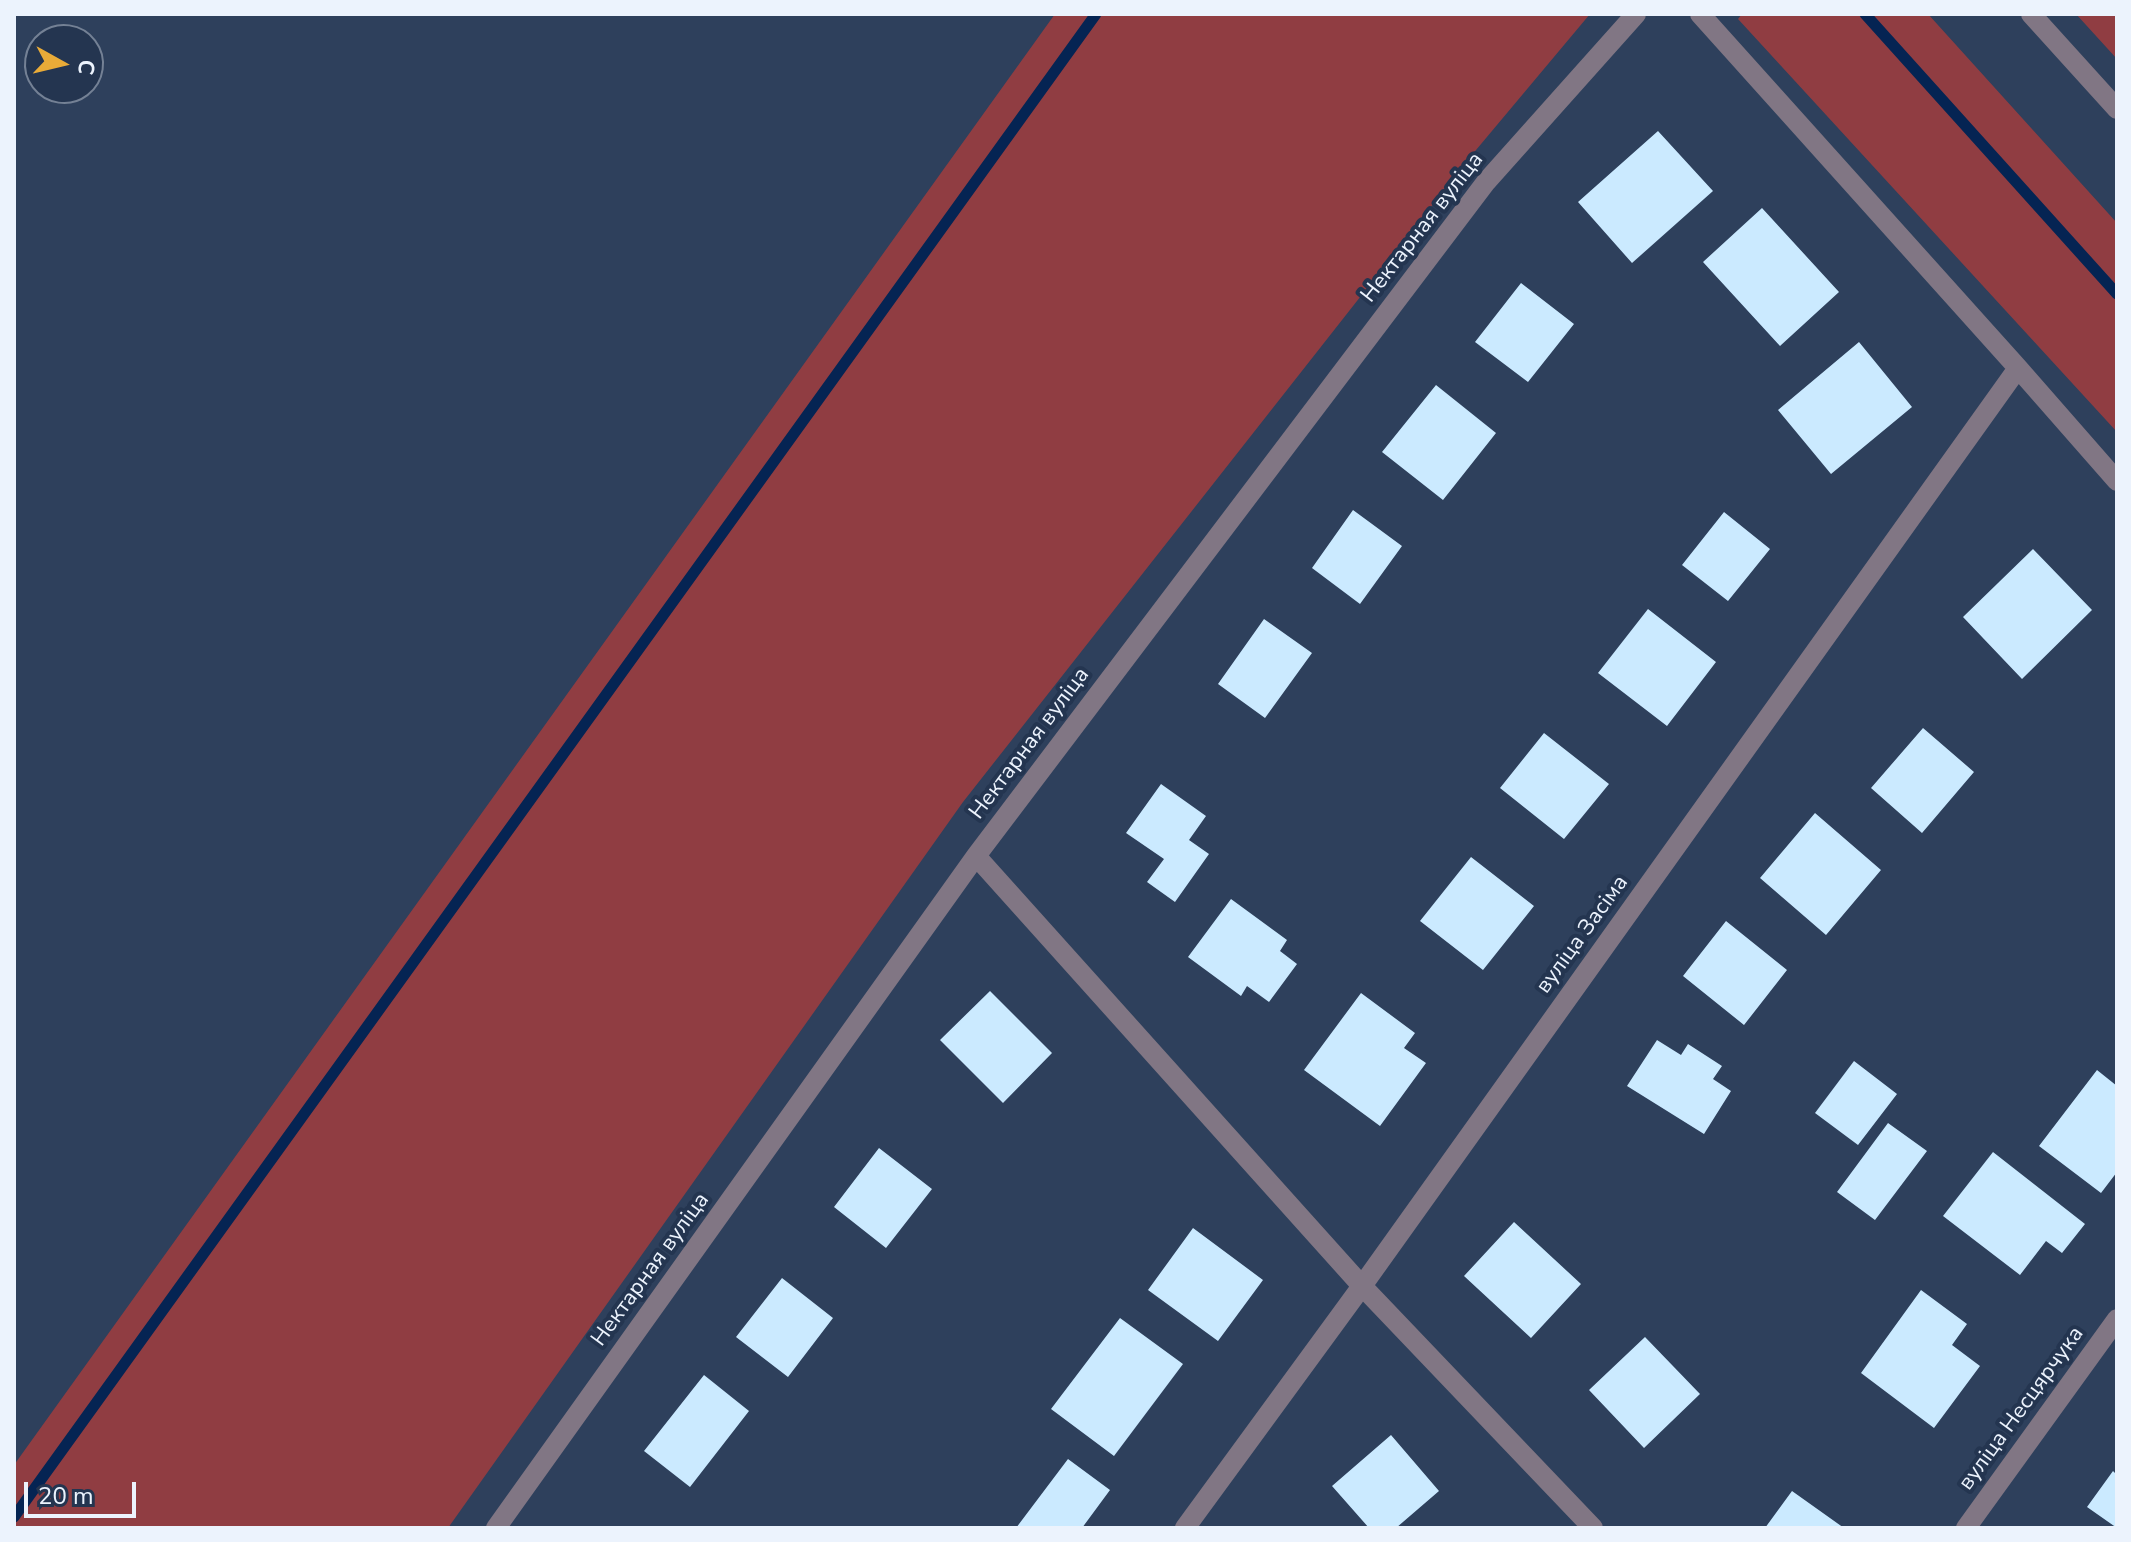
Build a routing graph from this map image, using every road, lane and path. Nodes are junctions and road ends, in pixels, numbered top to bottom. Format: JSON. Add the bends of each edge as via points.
{"nodes":[{"id":1,"x":1636,"y":14,"type":"edge"},
{"id":2,"x":1700,"y":14,"type":"edge"},
{"id":3,"x":2031,"y":14,"type":"edge"},
{"id":4,"x":2117,"y":109,"type":"edge"},
{"id":5,"x":2018,"y":368,"type":"junction"},
{"id":6,"x":2117,"y":481,"type":"edge"},
{"id":7,"x":976,"y":856,"type":"junction"},
{"id":8,"x":1362,"y":1286,"type":"junction"},
{"id":9,"x":2117,"y":1319,"type":"edge"},
{"id":10,"x":496,"y":1528,"type":"edge"},
{"id":11,"x":1185,"y":1528,"type":"edge"},
{"id":12,"x":1593,"y":1528,"type":"edge"},
{"id":13,"x":1966,"y":1528,"type":"edge"}],
"edges":[{"from":1,"to":7,"type":"street","name":"Нектарная вуліца","via":[[1486,182]]},
{"from":2,"to":5,"type":"street"},
{"from":3,"to":4,"type":"street"},
{"from":5,"to":6,"type":"street"},
{"from":5,"to":8,"type":"street","name":"вуліца Засіма"},
{"from":7,"to":8,"type":"street"},
{"from":7,"to":10,"type":"street","name":"Нектарная вуліца"},
{"from":8,"to":11,"type":"street","name":"вуліца Засіма"},
{"from":8,"to":12,"type":"street"},
{"from":9,"to":13,"type":"street","name":"вуліца Несцярчука"}]}
